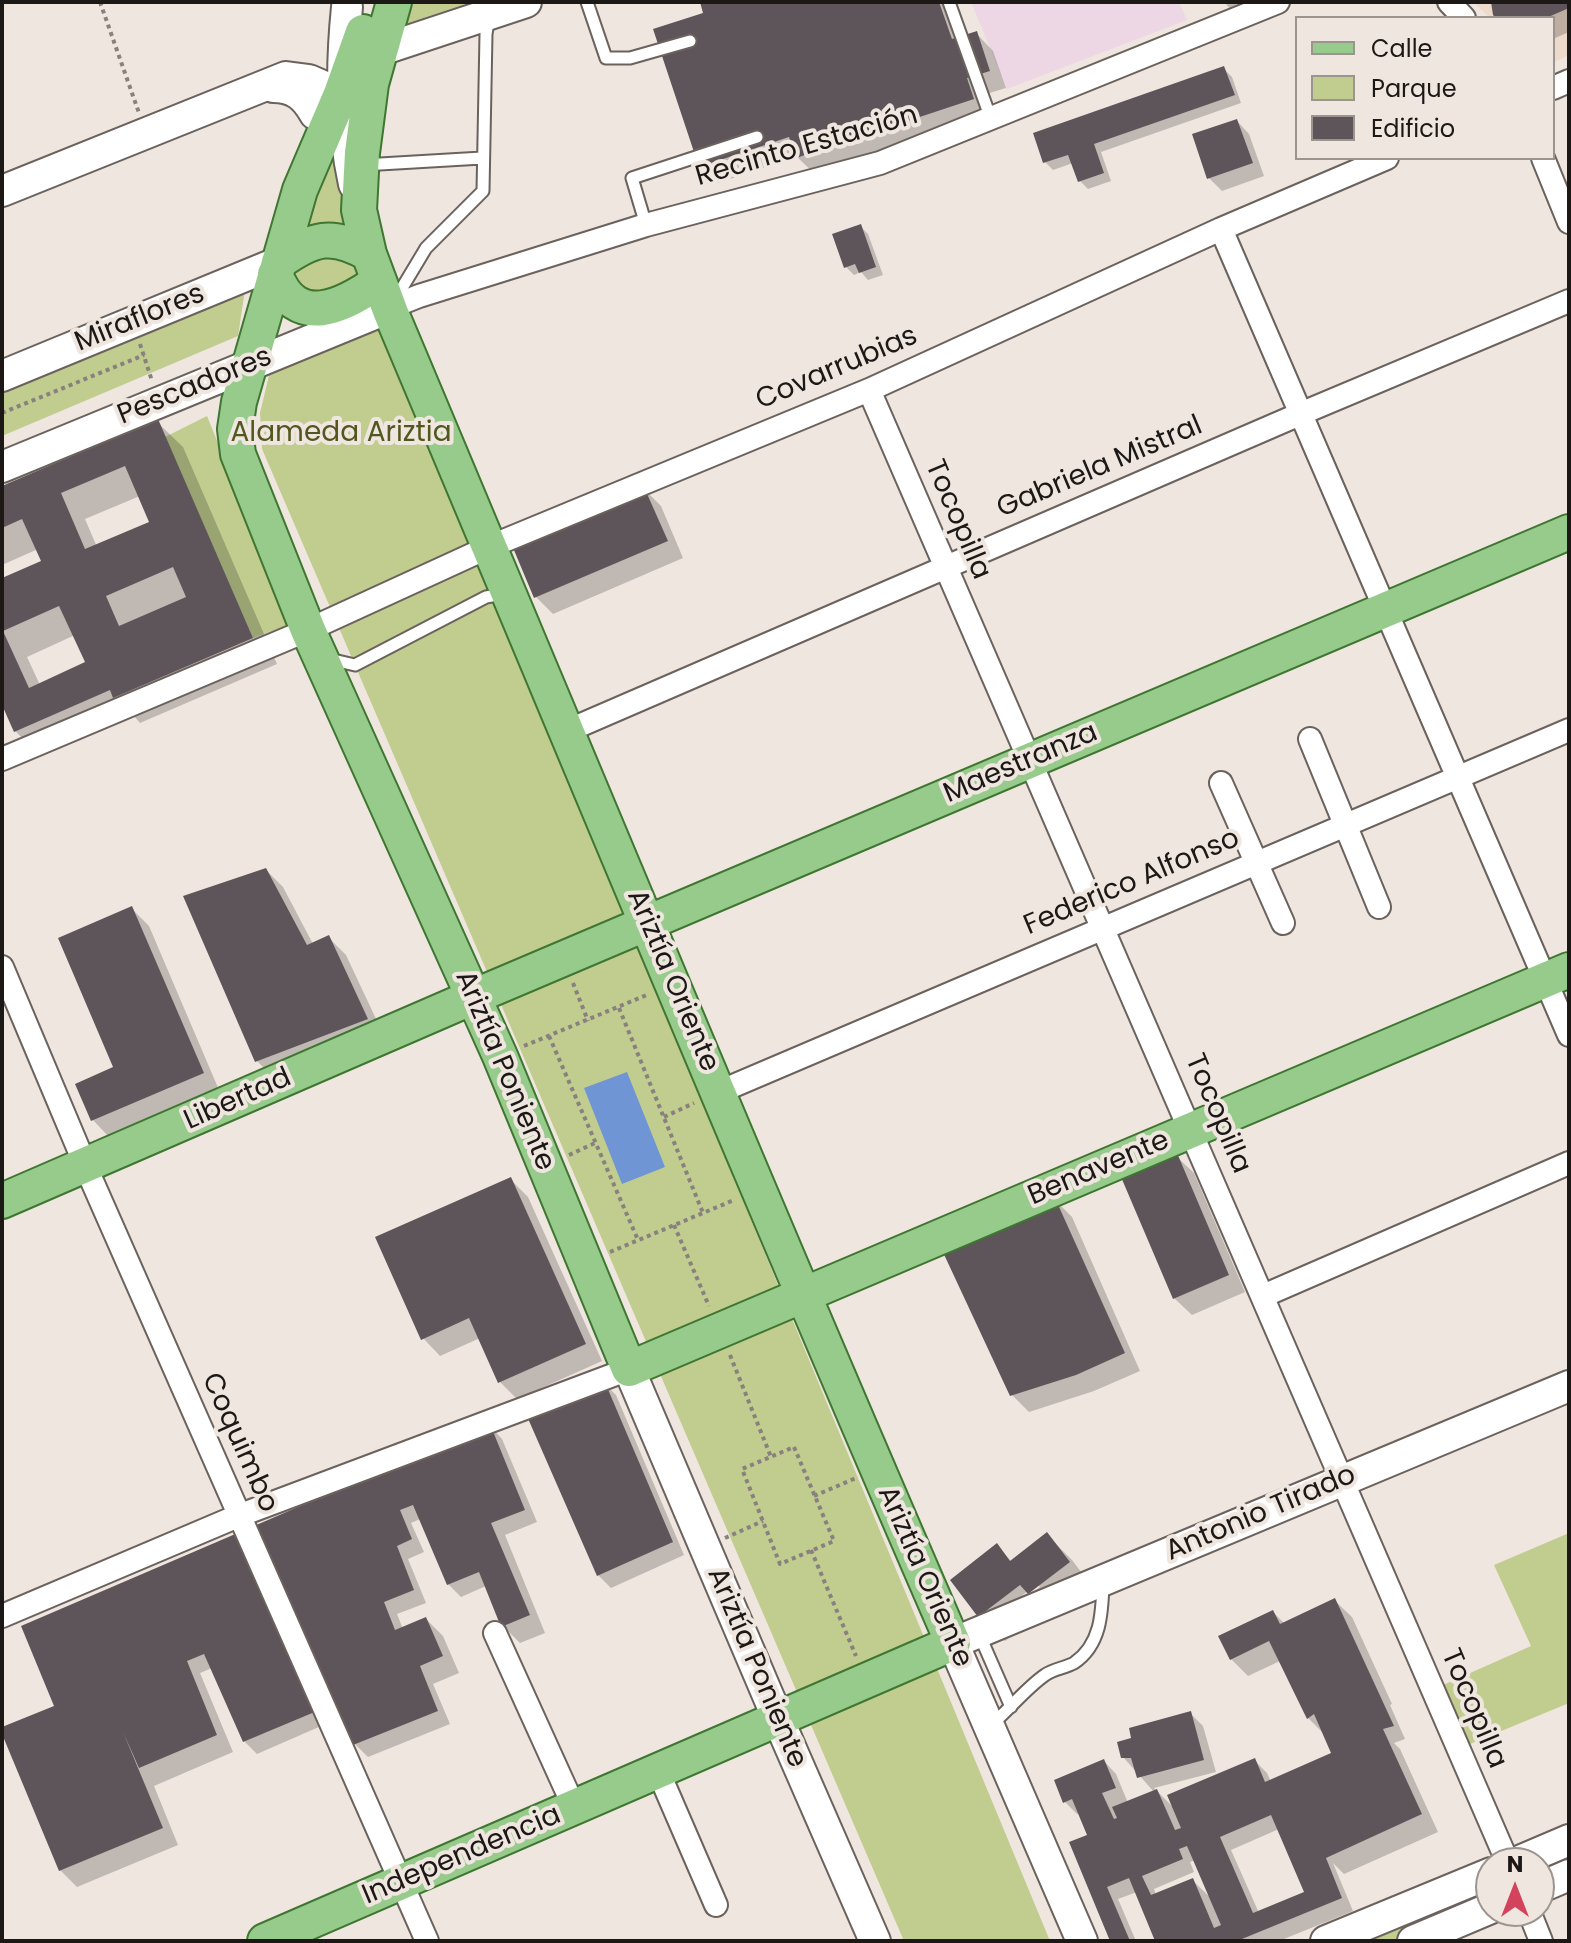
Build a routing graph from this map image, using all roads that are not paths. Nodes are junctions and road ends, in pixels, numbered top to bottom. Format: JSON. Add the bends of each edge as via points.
{"nodes":[{"id":1,"x":394,"y":2,"type":"edge"},
{"id":2,"x":526,"y":2,"type":"edge"},
{"id":3,"x":587,"y":2,"type":"edge"},
{"id":4,"x":949,"y":2,"type":"edge"},
{"id":5,"x":1278,"y":2,"type":"edge"},
{"id":6,"x":357,"y":4,"type":"edge"},
{"id":7,"x":488,"y":7,"type":"edge"},
{"id":8,"x":690,"y":41,"type":"dead end"},
{"id":9,"x":378,"y":51,"type":"junction"},
{"id":10,"x":272,"y":82,"type":"junction"},
{"id":11,"x":331,"y":84,"type":"junction"},
{"id":12,"x":991,"y":120,"type":"junction"},
{"id":13,"x":757,"y":137,"type":"dead end"},
{"id":14,"x":482,"y":158,"type":"junction"},
{"id":15,"x":1382,"y":160,"type":"edge"},
{"id":16,"x":1544,"y":160,"type":"edge"},
{"id":17,"x":361,"y":165,"type":"junction"},
{"id":18,"x":2,"y":191,"type":"edge"},
{"id":19,"x":359,"y":210,"type":"junction"},
{"id":20,"x":1569,"y":222,"type":"edge"},
{"id":21,"x":646,"y":225,"type":"junction"},
{"id":22,"x":1221,"y":229,"type":"junction"},
{"id":23,"x":277,"y":268,"type":"junction"},
{"id":24,"x":379,"y":281,"type":"junction"},
{"id":25,"x":1569,"y":301,"type":"edge"},
{"id":26,"x":250,"y":365,"type":"junction"},
{"id":27,"x":2,"y":376,"type":"edge"},
{"id":28,"x":869,"y":390,"type":"junction"},
{"id":29,"x":1300,"y":414,"type":"junction"},
{"id":30,"x":2,"y":467,"type":"edge"},
{"id":31,"x":1569,"y":532,"type":"edge"},
{"id":32,"x":496,"y":562,"type":"junction"},
{"id":33,"x":945,"y":568,"type":"junction"},
{"id":34,"x":1386,"y":610,"type":"junction"},
{"id":35,"x":314,"y":644,"type":"junction"},
{"id":36,"x":1569,"y":730,"type":"edge"},
{"id":37,"x":567,"y":731,"type":"junction"},
{"id":38,"x":1310,"y":739,"type":"dead end"},
{"id":39,"x":2,"y":759,"type":"edge"},
{"id":40,"x":1029,"y":761,"type":"junction"},
{"id":41,"x":1457,"y":778,"type":"junction"},
{"id":42,"x":1221,"y":783,"type":"dead end"},
{"id":43,"x":1345,"y":826,"type":"junction"},
{"id":44,"x":1256,"y":863,"type":"junction"},
{"id":45,"x":1379,"y":907,"type":"dead end"},
{"id":46,"x":648,"y":923,"type":"junction"},
{"id":47,"x":1283,"y":923,"type":"dead end"},
{"id":48,"x":1104,"y":928,"type":"junction"},
{"id":49,"x":2,"y":967,"type":"edge"},
{"id":50,"x":1556,"y":975,"type":"edge"},
{"id":51,"x":473,"y":997,"type":"junction"},
{"id":52,"x":1569,"y":1035,"type":"edge"},
{"id":53,"x":719,"y":1092,"type":"junction"},
{"id":54,"x":1191,"y":1130,"type":"junction"},
{"id":55,"x":1569,"y":1163,"type":"edge"},
{"id":56,"x":86,"y":1166,"type":"junction"},
{"id":57,"x":2,"y":1201,"type":"edge"},
{"id":58,"x":802,"y":1296,"type":"junction"},
{"id":59,"x":1263,"y":1296,"type":"junction"},
{"id":60,"x":629,"y":1369,"type":"junction"},
{"id":61,"x":1569,"y":1386,"type":"edge"},
{"id":62,"x":1342,"y":1481,"type":"junction"},
{"id":63,"x":238,"y":1516,"type":"junction"},
{"id":64,"x":1103,"y":1580,"type":"junction"},
{"id":65,"x":2,"y":1616,"type":"edge"},
{"id":66,"x":495,"y":1633,"type":"dead end"},
{"id":67,"x":959,"y":1641,"type":"junction"},
{"id":68,"x":1000,"y":1717,"type":"junction"},
{"id":69,"x":778,"y":1719,"type":"junction"},
{"id":70,"x":658,"y":1771,"type":"junction"},
{"id":71,"x":574,"y":1807,"type":"junction"},
{"id":72,"x":1501,"y":1847,"type":"edge"},
{"id":73,"x":1475,"y":1880,"type":"edge"},
{"id":74,"x":403,"y":1882,"type":"junction"},
{"id":75,"x":716,"y":1905,"type":"dead end"},
{"id":76,"x":1475,"y":1915,"type":"edge"},
{"id":77,"x":265,"y":1941,"type":"edge"},
{"id":78,"x":427,"y":1941,"type":"edge"},
{"id":79,"x":875,"y":1941,"type":"edge"},
{"id":80,"x":1082,"y":1941,"type":"edge"},
{"id":81,"x":1326,"y":1941,"type":"edge"},
{"id":82,"x":1413,"y":1941,"type":"edge"}],
"edges":[{"from":1,"to":9,"type":"main road","name":"Ariztía Oriente"},
{"from":2,"to":7,"type":"main road"},
{"from":3,"to":8,"type":"lane","via":[[606,58],[630,58]]},
{"from":4,"to":12,"type":"lane"},
{"from":5,"to":12,"type":"street","name":"Recinto Estación"},
{"from":6,"to":11,"type":"main road","name":"Ariztía Poniente"},
{"from":7,"to":9,"type":"main road"},
{"from":7,"to":14,"type":"lane"},
{"from":9,"to":11,"type":"main road"},
{"from":9,"to":17,"type":"main road","name":"Ariztía Oriente"},
{"from":10,"to":11,"type":"main road"},
{"from":10,"to":11,"type":"main road","via":[[308,102]]},
{"from":10,"to":18,"type":"main road"},
{"from":11,"to":19,"type":"main road"},
{"from":11,"to":23,"type":"main road","name":"Ariztía Poniente"},
{"from":12,"to":21,"type":"street","name":"Recinto Estación","via":[[880,163]]},
{"from":13,"to":21,"type":"lane","via":[[632,178]]},
{"from":14,"to":17,"type":"lane"},
{"from":14,"to":24,"type":"lane","via":[[483,191],[426,248]]},
{"from":15,"to":22,"type":"street","name":"Covarrubias"},
{"from":16,"to":20,"type":"street"},
{"from":17,"to":19,"type":"main road","name":"Ariztía Oriente"},
{"from":19,"to":24,"type":"main road","name":"Ariztía Oriente"},
{"from":21,"to":24,"type":"street","name":"Recinto Estación","via":[[419,296]]},
{"from":22,"to":28,"type":"street","name":"Covarrubias"},
{"from":22,"to":29,"type":"street"},
{"from":23,"to":24,"type":"main road","via":[[293,252],[328,240],[349,242]]},
{"from":23,"to":24,"type":"main road","via":[[285,293],[314,309],[353,300]]},
{"from":23,"to":26,"type":"main road","name":"Ariztía Poniente"},
{"from":23,"to":27,"type":"main road","name":"Miraflores"},
{"from":24,"to":26,"type":"main road","name":"Pescadores"},
{"from":24,"to":32,"type":"main road","name":"Ariztía Oriente"},
{"from":25,"to":29,"type":"street","name":"Gabriela Mistral"},
{"from":26,"to":30,"type":"main road","name":"Pescadores"},
{"from":26,"to":35,"type":"main road","name":"Ariztía Poniente","via":[[237,416],[238,454]]},
{"from":28,"to":32,"type":"street","name":"Covarrubias"},
{"from":28,"to":33,"type":"street","name":"Tocopilla"},
{"from":29,"to":33,"type":"street","name":"Gabriela Mistral"},
{"from":29,"to":34,"type":"street"},
{"from":31,"to":34,"type":"main road","name":"Maestranza"},
{"from":32,"to":35,"type":"street","name":"Covarrubias"},
{"from":32,"to":35,"type":"lane","via":[[497,595],[355,665]]},
{"from":32,"to":37,"type":"main road","name":"Ariztía Oriente"},
{"from":33,"to":37,"type":"street","name":"Gabriela Mistral"},
{"from":33,"to":40,"type":"street","name":"Tocopilla"},
{"from":34,"to":40,"type":"main road","name":"Maestranza"},
{"from":34,"to":41,"type":"street"},
{"from":35,"to":39,"type":"street","name":"Covarrubias"},
{"from":35,"to":51,"type":"main road","name":"Ariztía Poniente"},
{"from":36,"to":41,"type":"street","name":"Federico Alfonso"},
{"from":37,"to":46,"type":"main road","name":"Ariztía Oriente"},
{"from":38,"to":43,"type":"street"},
{"from":40,"to":46,"type":"main road","name":"Maestranza"},
{"from":40,"to":48,"type":"street","name":"Tocopilla"},
{"from":41,"to":43,"type":"street","name":"Federico Alfonso"},
{"from":41,"to":50,"type":"street"},
{"from":42,"to":44,"type":"street"},
{"from":43,"to":44,"type":"street","name":"Federico Alfonso"},
{"from":43,"to":45,"type":"street"},
{"from":44,"to":47,"type":"street"},
{"from":44,"to":48,"type":"street","name":"Federico Alfonso"},
{"from":46,"to":51,"type":"main road","name":"Maestranza"},
{"from":46,"to":53,"type":"main road","name":"Ariztía Oriente"},
{"from":48,"to":53,"type":"street","name":"Federico Alfonso"},
{"from":48,"to":54,"type":"street","name":"Tocopilla"},
{"from":49,"to":56,"type":"street","name":"Coquimbo"},
{"from":50,"to":52,"type":"street"},
{"from":50,"to":54,"type":"main road","name":"Benavente"},
{"from":51,"to":56,"type":"main road","name":"Libertad"},
{"from":51,"to":60,"type":"main road","name":"Ariztía Poniente"},
{"from":53,"to":58,"type":"main road","name":"Ariztía Oriente"},
{"from":54,"to":58,"type":"main road","name":"Benavente"},
{"from":54,"to":59,"type":"street","name":"Tocopilla"},
{"from":55,"to":59,"type":"street"},
{"from":56,"to":57,"type":"main road","name":"Libertad"},
{"from":56,"to":63,"type":"street","name":"Coquimbo"},
{"from":58,"to":60,"type":"main road","name":"Benavente"},
{"from":58,"to":67,"type":"main road","name":"Ariztía Oriente"},
{"from":59,"to":62,"type":"street","name":"Tocopilla"},
{"from":60,"to":63,"type":"street"},
{"from":60,"to":69,"type":"main road","name":"Ariztía Poniente"},
{"from":61,"to":62,"type":"main road","name":"Antonio Tirado"},
{"from":62,"to":64,"type":"main road","name":"Antonio Tirado"},
{"from":62,"to":72,"type":"street","name":"Tocopilla"},
{"from":63,"to":65,"type":"street"},
{"from":63,"to":74,"type":"street","name":"Coquimbo"},
{"from":64,"to":67,"type":"main road","name":"Antonio Tirado"},
{"from":64,"to":68,"type":"lane","via":[[1098,1632],[1087,1651],[1073,1664],[1047,1673]]},
{"from":66,"to":71,"type":"street"},
{"from":67,"to":68,"type":"main road","name":"Ariztía Oriente"},
{"from":67,"to":69,"type":"main road","name":"Independencia"},
{"from":68,"to":80,"type":"main road","name":"Ariztía Oriente"},
{"from":69,"to":70,"type":"main road","name":"Independencia"},
{"from":69,"to":79,"type":"main road","name":"Ariztía Poniente"},
{"from":70,"to":71,"type":"main road","name":"Independencia"},
{"from":70,"to":75,"type":"street"},
{"from":71,"to":74,"type":"main road","name":"Independencia"},
{"from":73,"to":81,"type":"main road"},
{"from":74,"to":77,"type":"main road","name":"Independencia"},
{"from":74,"to":78,"type":"street","name":"Coquimbo"},
{"from":76,"to":82,"type":"main road"}]}
